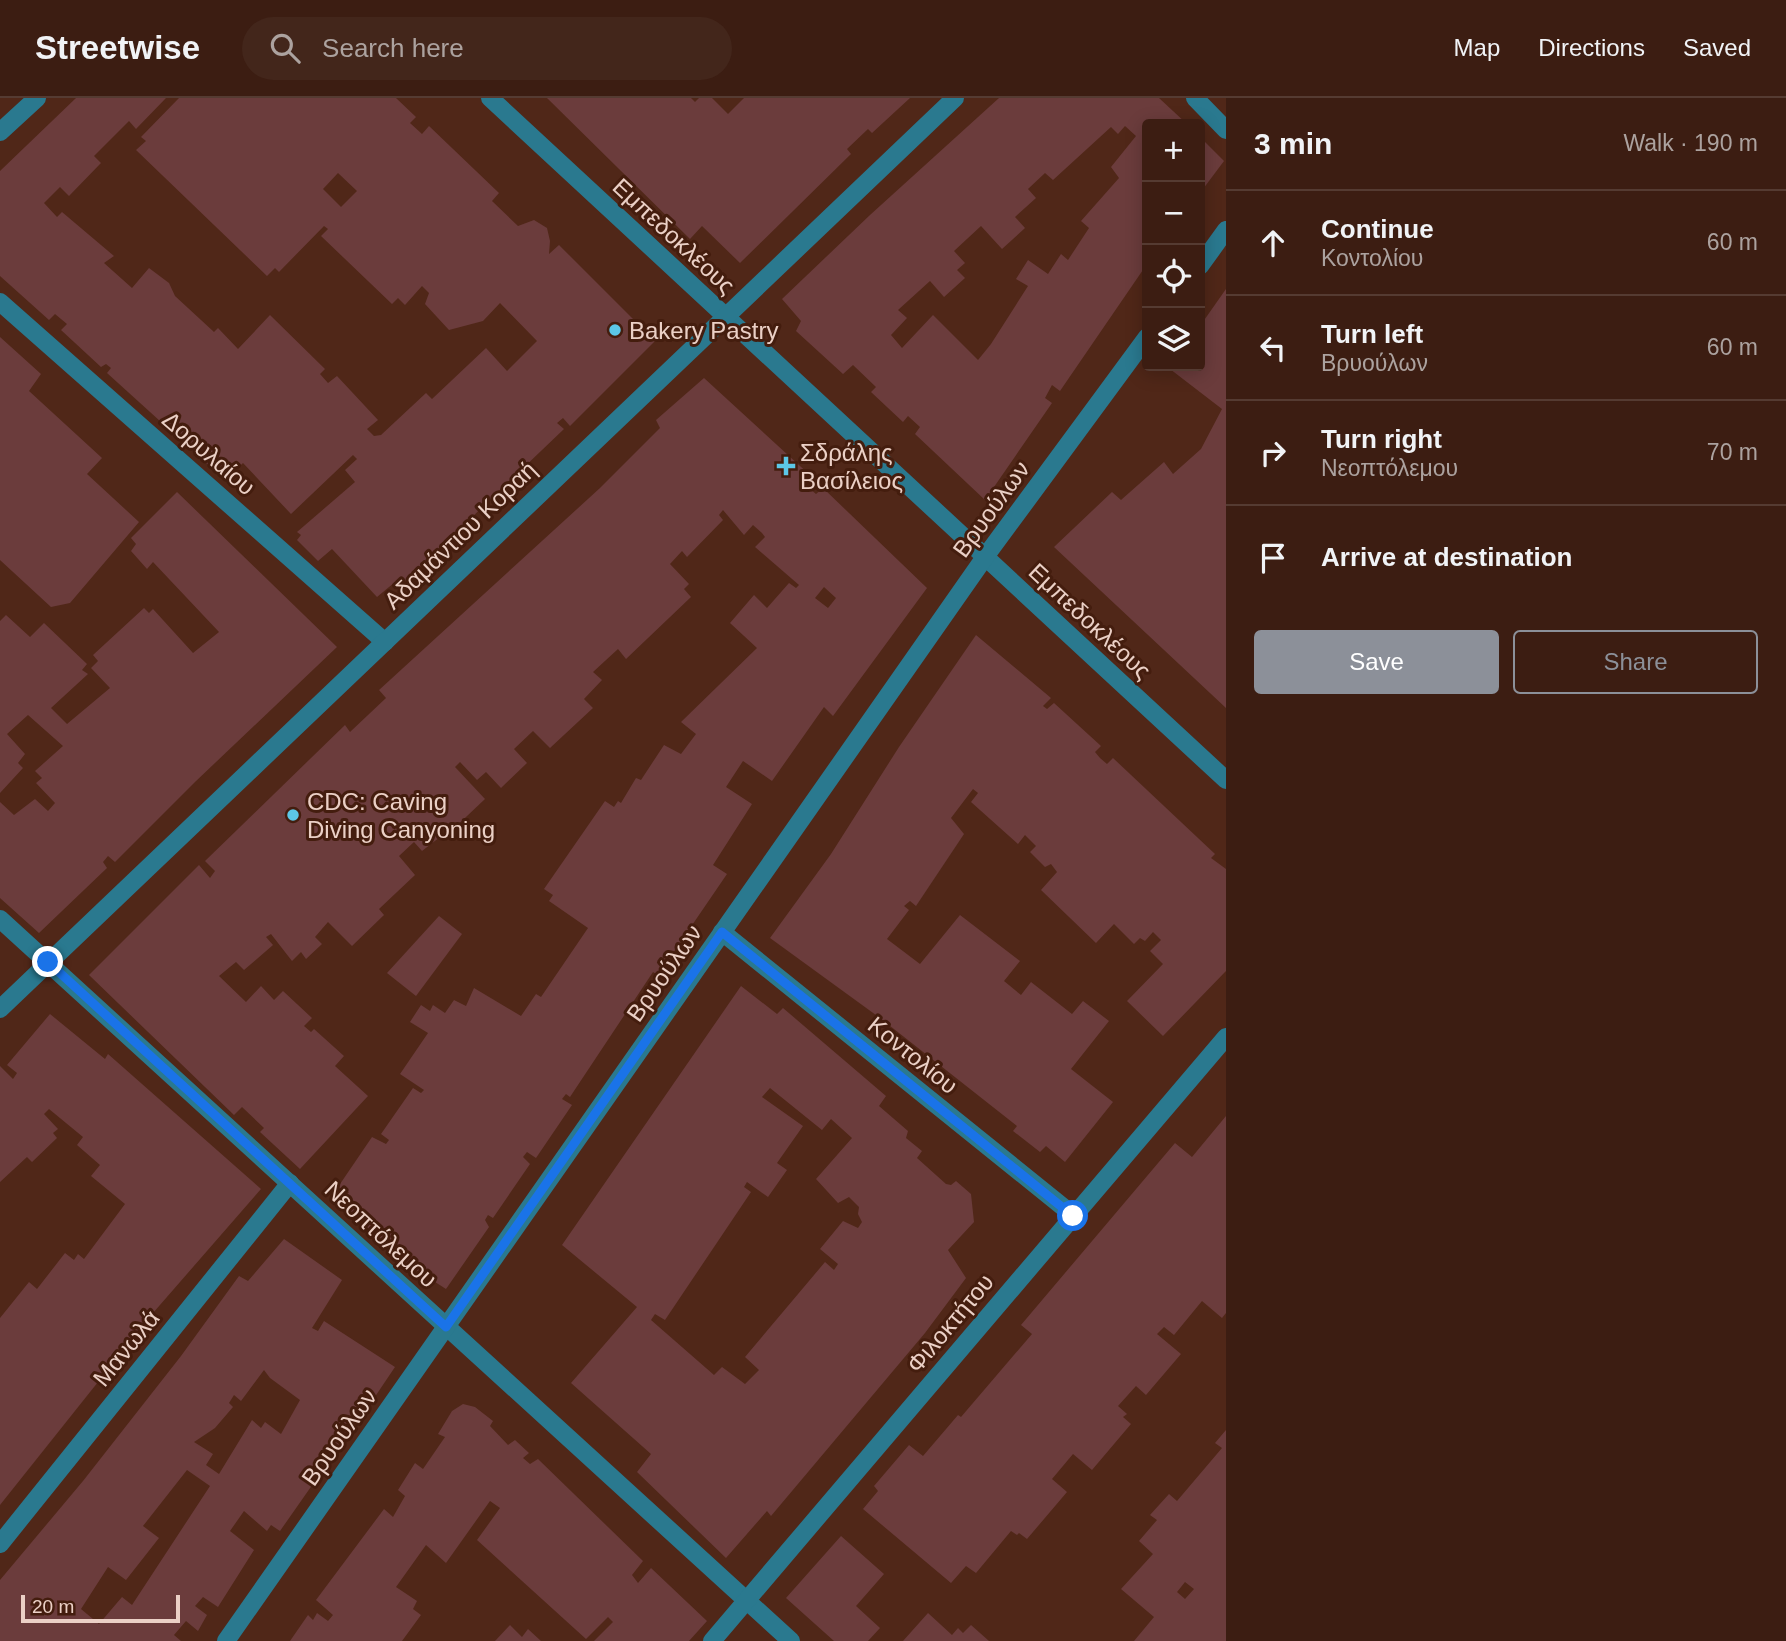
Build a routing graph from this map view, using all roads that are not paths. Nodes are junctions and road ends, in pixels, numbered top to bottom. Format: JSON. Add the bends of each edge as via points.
{"nodes":[{"id":1,"x":37,"y":98,"type":"edge"},
{"id":2,"x":490,"y":98,"type":"edge"},
{"id":3,"x":955,"y":98,"type":"edge"},
{"id":4,"x":1195,"y":98,"type":"edge"},
{"id":5,"x":1226,"y":130,"type":"edge"},
{"id":6,"x":0,"y":132,"type":"edge"},
{"id":7,"x":1226,"y":230,"type":"edge"},
{"id":8,"x":1205,"y":259,"type":"edge"},
{"id":9,"x":0,"y":302,"type":"edge"},
{"id":10,"x":726,"y":316,"type":"junction"},
{"id":11,"x":1142,"y":344,"type":"edge"},
{"id":12,"x":985,"y":557,"type":"junction"},
{"id":13,"x":385,"y":642,"type":"junction"},
{"id":14,"x":1226,"y":780,"type":"edge"},
{"id":15,"x":0,"y":919,"type":"edge"},
{"id":16,"x":722,"y":932,"type":"junction"},
{"id":17,"x":48,"y":962,"type":"junction"},
{"id":18,"x":0,"y":1009,"type":"edge"},
{"id":19,"x":1226,"y":1037,"type":"edge"},
{"id":20,"x":290,"y":1183,"type":"junction"},
{"id":21,"x":1073,"y":1216,"type":"junction"},
{"id":22,"x":446,"y":1327,"type":"junction"},
{"id":23,"x":0,"y":1544,"type":"edge"},
{"id":24,"x":747,"y":1601,"type":"junction"},
{"id":25,"x":226,"y":1641,"type":"edge"},
{"id":26,"x":712,"y":1641,"type":"edge"},
{"id":27,"x":791,"y":1641,"type":"edge"}],
"edges":[{"from":1,"to":6,"type":"street"},
{"from":2,"to":10,"type":"street","name":"Εμπεδοκλέους"},
{"from":3,"to":10,"type":"street","name":"Αδαμάντιου Κοραή"},
{"from":4,"to":5,"type":"street"},
{"from":7,"to":8,"type":"street"},
{"from":9,"to":13,"type":"street","name":"Δορυλαίου"},
{"from":10,"to":12,"type":"street","name":"Εμπεδοκλέους"},
{"from":10,"to":13,"type":"street","name":"Αδαμάντιου Κοραή"},
{"from":11,"to":12,"type":"street","name":"Βρυούλων"},
{"from":12,"to":14,"type":"street","name":"Εμπεδοκλέους"},
{"from":12,"to":16,"type":"street","name":"Βρυούλων"},
{"from":13,"to":17,"type":"street","name":"Αδαμάντιου Κοραή"},
{"from":15,"to":17,"type":"street","name":"Νεοπτόλεμου"},
{"from":16,"to":21,"type":"street","name":"Κοντολίου"},
{"from":16,"to":22,"type":"street","name":"Βρυούλων"},
{"from":17,"to":18,"type":"street","name":"Αδαμάντιου Κοραή"},
{"from":17,"to":20,"type":"street","name":"Νεοπτόλεμου"},
{"from":19,"to":21,"type":"street","name":"Φιλοκτήτου"},
{"from":20,"to":22,"type":"street","name":"Νεοπτόλεμου"},
{"from":20,"to":23,"type":"street","name":"Μανωλά"},
{"from":21,"to":24,"type":"street","name":"Φιλοκτήτου"},
{"from":22,"to":24,"type":"street","name":"Νεοπτόλεμου"},
{"from":22,"to":25,"type":"street","name":"Βρυούλων"},
{"from":24,"to":26,"type":"street","name":"Φιλοκτήτου"},
{"from":24,"to":27,"type":"street","name":"Νεοπτόλεμου"}]}
